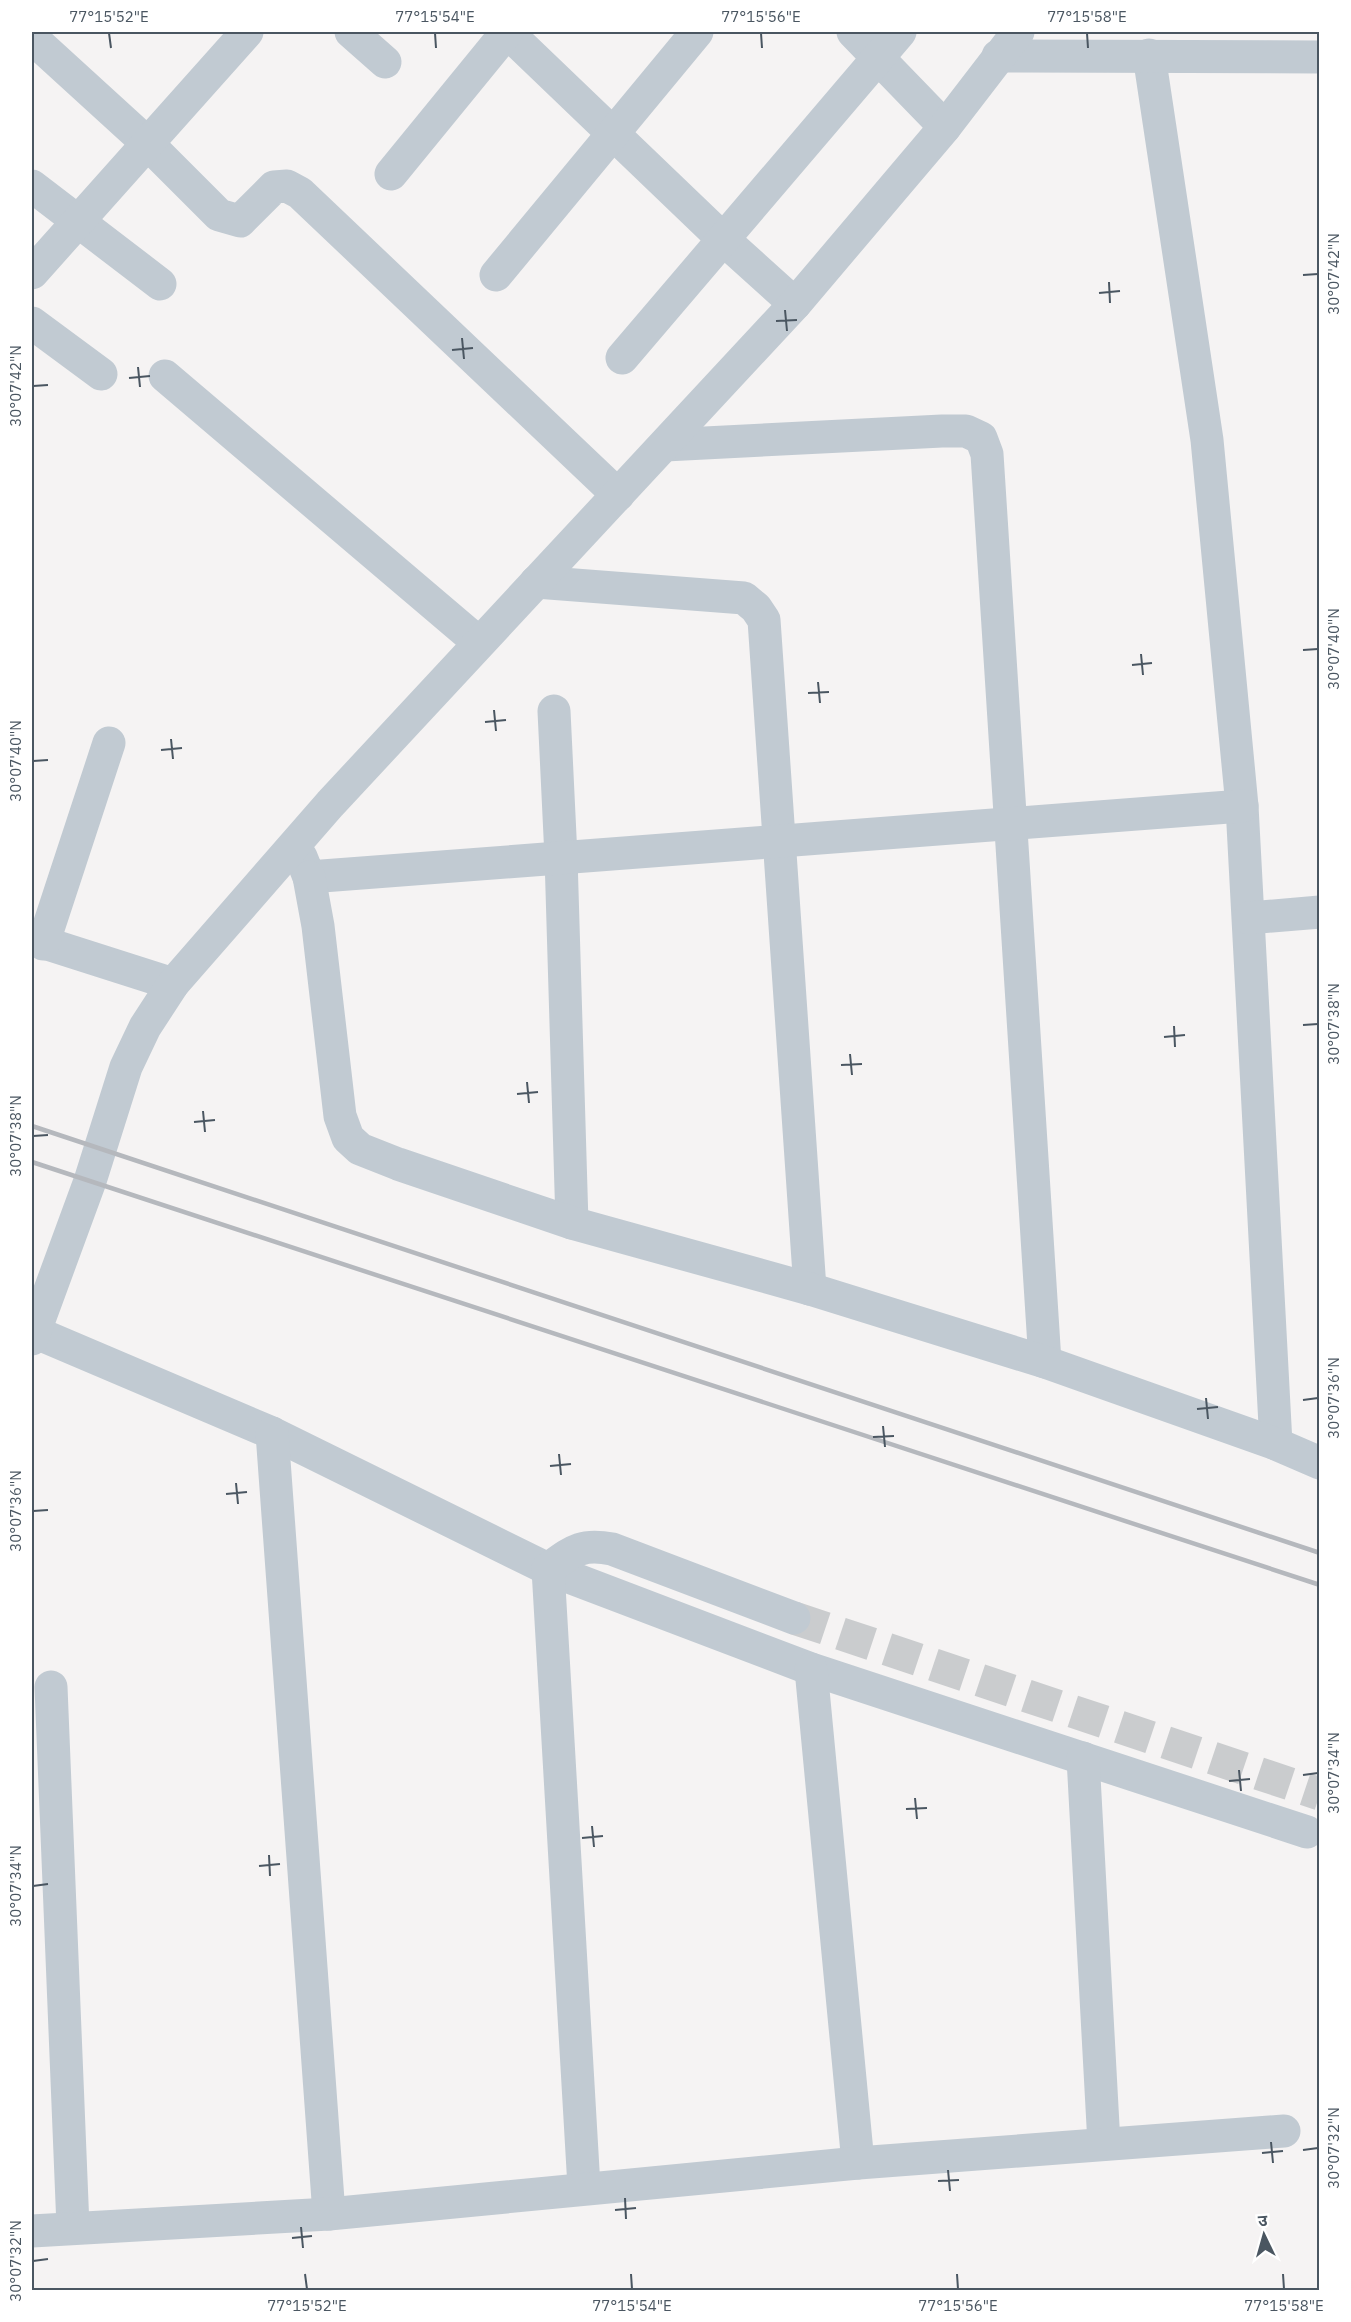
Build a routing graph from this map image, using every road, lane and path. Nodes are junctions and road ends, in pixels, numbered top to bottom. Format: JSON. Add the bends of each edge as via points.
{"nodes":[{"id":1,"x":247,"y":32,"type":"edge"},
{"id":2,"x":351,"y":32,"type":"edge"},
{"id":3,"x":507,"y":32,"type":"edge"},
{"id":4,"x":697,"y":32,"type":"edge"},
{"id":5,"x":853,"y":32,"type":"edge"},
{"id":6,"x":900,"y":32,"type":"edge"},
{"id":7,"x":32,"y":38,"type":"edge"},
{"id":8,"x":1008,"y":44,"type":"edge"},
{"id":9,"x":1149,"y":55,"type":"junction"},
{"id":10,"x":1320,"y":57,"type":"edge"},
{"id":11,"x":878,"y":58,"type":"junction"},
{"id":12,"x":385,"y":62,"type":"dead end"},
{"id":13,"x":945,"y":127,"type":"junction"},
{"id":14,"x":612,"y":133,"type":"junction"},
{"id":15,"x":146,"y":142,"type":"junction"},
{"id":16,"x":391,"y":174,"type":"dead end"},
{"id":17,"x":32,"y":186,"type":"edge"},
{"id":18,"x":79,"y":220,"type":"junction"},
{"id":19,"x":724,"y":240,"type":"junction"},
{"id":20,"x":32,"y":273,"type":"edge"},
{"id":21,"x":496,"y":275,"type":"dead end"},
{"id":22,"x":160,"y":284,"type":"dead end"},
{"id":23,"x":795,"y":304,"type":"junction"},
{"id":24,"x":32,"y":323,"type":"edge"},
{"id":25,"x":622,"y":358,"type":"dead end"},
{"id":26,"x":101,"y":375,"type":"dead end"},
{"id":27,"x":165,"y":376,"type":"dead end"},
{"id":28,"x":665,"y":445,"type":"junction"},
{"id":29,"x":618,"y":495,"type":"junction"},
{"id":30,"x":536,"y":582,"type":"junction"},
{"id":31,"x":478,"y":642,"type":"junction"},
{"id":32,"x":554,"y":711,"type":"dead end"},
{"id":33,"x":109,"y":743,"type":"dead end"},
{"id":34,"x":1242,"y":806,"type":"junction"},
{"id":35,"x":1013,"y":823,"type":"junction"},
{"id":36,"x":778,"y":840,"type":"junction"},
{"id":37,"x":296,"y":843,"type":"junction"},
{"id":38,"x":561,"y":856,"type":"junction"},
{"id":39,"x":309,"y":877,"type":"junction"},
{"id":40,"x":1320,"y":912,"type":"edge"},
{"id":41,"x":1249,"y":918,"type":"junction"},
{"id":42,"x":37,"y":942,"type":"edge"},
{"id":43,"x":173,"y":984,"type":"junction"},
{"id":44,"x":572,"y":1223,"type":"junction"},
{"id":45,"x":810,"y":1289,"type":"junction"},
{"id":46,"x":32,"y":1334,"type":"edge"},
{"id":47,"x":1045,"y":1362,"type":"junction"},
{"id":48,"x":272,"y":1433,"type":"junction"},
{"id":49,"x":1276,"y":1444,"type":"junction"},
{"id":50,"x":1320,"y":1463,"type":"edge"},
{"id":51,"x":548,"y":1569,"type":"junction"},
{"id":52,"x":794,"y":1617,"type":"tunnel mouth"},
{"id":53,"x":811,"y":1669,"type":"junction"},
{"id":54,"x":51,"y":1687,"type":"dead end"},
{"id":55,"x":1083,"y":1758,"type":"junction"},
{"id":56,"x":1307,"y":1832,"type":"dead end"},
{"id":57,"x":1284,"y":2131,"type":"dead end"},
{"id":58,"x":1104,"y":2144,"type":"junction"},
{"id":59,"x":858,"y":2163,"type":"junction"},
{"id":60,"x":584,"y":2187,"type":"junction"},
{"id":61,"x":329,"y":2214,"type":"junction"},
{"id":62,"x":73,"y":2227,"type":"junction"},
{"id":63,"x":32,"y":2231,"type":"edge"}],
"edges":[{"from":1,"to":15,"type":"street"},
{"from":2,"to":12,"type":"street"},
{"from":3,"to":14,"type":"street"},
{"from":3,"to":16,"type":"street"},
{"from":4,"to":14,"type":"street"},
{"from":5,"to":11,"type":"street"},
{"from":6,"to":11,"type":"street"},
{"from":7,"to":15,"type":"street"},
{"from":8,"to":9,"type":"street"},
{"from":8,"to":13,"type":"street"},
{"from":9,"to":10,"type":"street"},
{"from":9,"to":34,"type":"street","via":[[1207,440]]},
{"from":11,"to":13,"type":"street"},
{"from":11,"to":19,"type":"street"},
{"from":13,"to":23,"type":"street"},
{"from":14,"to":19,"type":"street"},
{"from":14,"to":21,"type":"street"},
{"from":15,"to":18,"type":"street"},
{"from":15,"to":29,"type":"street","via":[[219,215],[229,220],[240,221],[274,187],[286,186],[300,193]]},
{"from":17,"to":18,"type":"street"},
{"from":18,"to":20,"type":"street"},
{"from":18,"to":22,"type":"street"},
{"from":19,"to":23,"type":"street"},
{"from":19,"to":25,"type":"street"},
{"from":23,"to":28,"type":"street"},
{"from":24,"to":26,"type":"street"},
{"from":27,"to":31,"type":"street"},
{"from":28,"to":29,"type":"street"},
{"from":28,"to":35,"type":"street","via":[[942,431],[966,431],[981,438],[987,454]]},
{"from":29,"to":30,"type":"street"},
{"from":30,"to":31,"type":"street"},
{"from":30,"to":36,"type":"street","via":[[744,598],[756,608],[764,620]]},
{"from":31,"to":37,"type":"street"},
{"from":32,"to":38,"type":"street"},
{"from":33,"to":42,"type":"street"},
{"from":34,"to":35,"type":"street"},
{"from":34,"to":41,"type":"street"},
{"from":35,"to":36,"type":"street"},
{"from":35,"to":47,"type":"street"},
{"from":36,"to":38,"type":"street"},
{"from":36,"to":45,"type":"street"},
{"from":37,"to":39,"type":"street"},
{"from":37,"to":43,"type":"street"},
{"from":38,"to":39,"type":"street"},
{"from":38,"to":44,"type":"street"},
{"from":39,"to":44,"type":"street","via":[[340,1116],[348,1138],[360,1149],[398,1164]]},
{"from":40,"to":41,"type":"street"},
{"from":41,"to":49,"type":"street"},
{"from":42,"to":43,"type":"street"},
{"from":43,"to":46,"type":"street","via":[[145,1027],[126,1067],[90,1181]]},
{"from":44,"to":45,"type":"street"},
{"from":45,"to":47,"type":"street"},
{"from":46,"to":48,"type":"street"},
{"from":47,"to":49,"type":"street"},
{"from":48,"to":51,"type":"street"},
{"from":48,"to":61,"type":"street"},
{"from":49,"to":50,"type":"street"},
{"from":51,"to":52,"type":"street","via":[[575,1549],[593,1545]]},
{"from":51,"to":53,"type":"street"},
{"from":51,"to":60,"type":"street"},
{"from":53,"to":55,"type":"street"},
{"from":53,"to":59,"type":"street"},
{"from":54,"to":62,"type":"street"},
{"from":55,"to":56,"type":"street"},
{"from":55,"to":58,"type":"street"},
{"from":57,"to":58,"type":"street"},
{"from":58,"to":59,"type":"street"},
{"from":59,"to":60,"type":"street"},
{"from":60,"to":61,"type":"street"},
{"from":61,"to":62,"type":"street"},
{"from":62,"to":63,"type":"street"}]}
